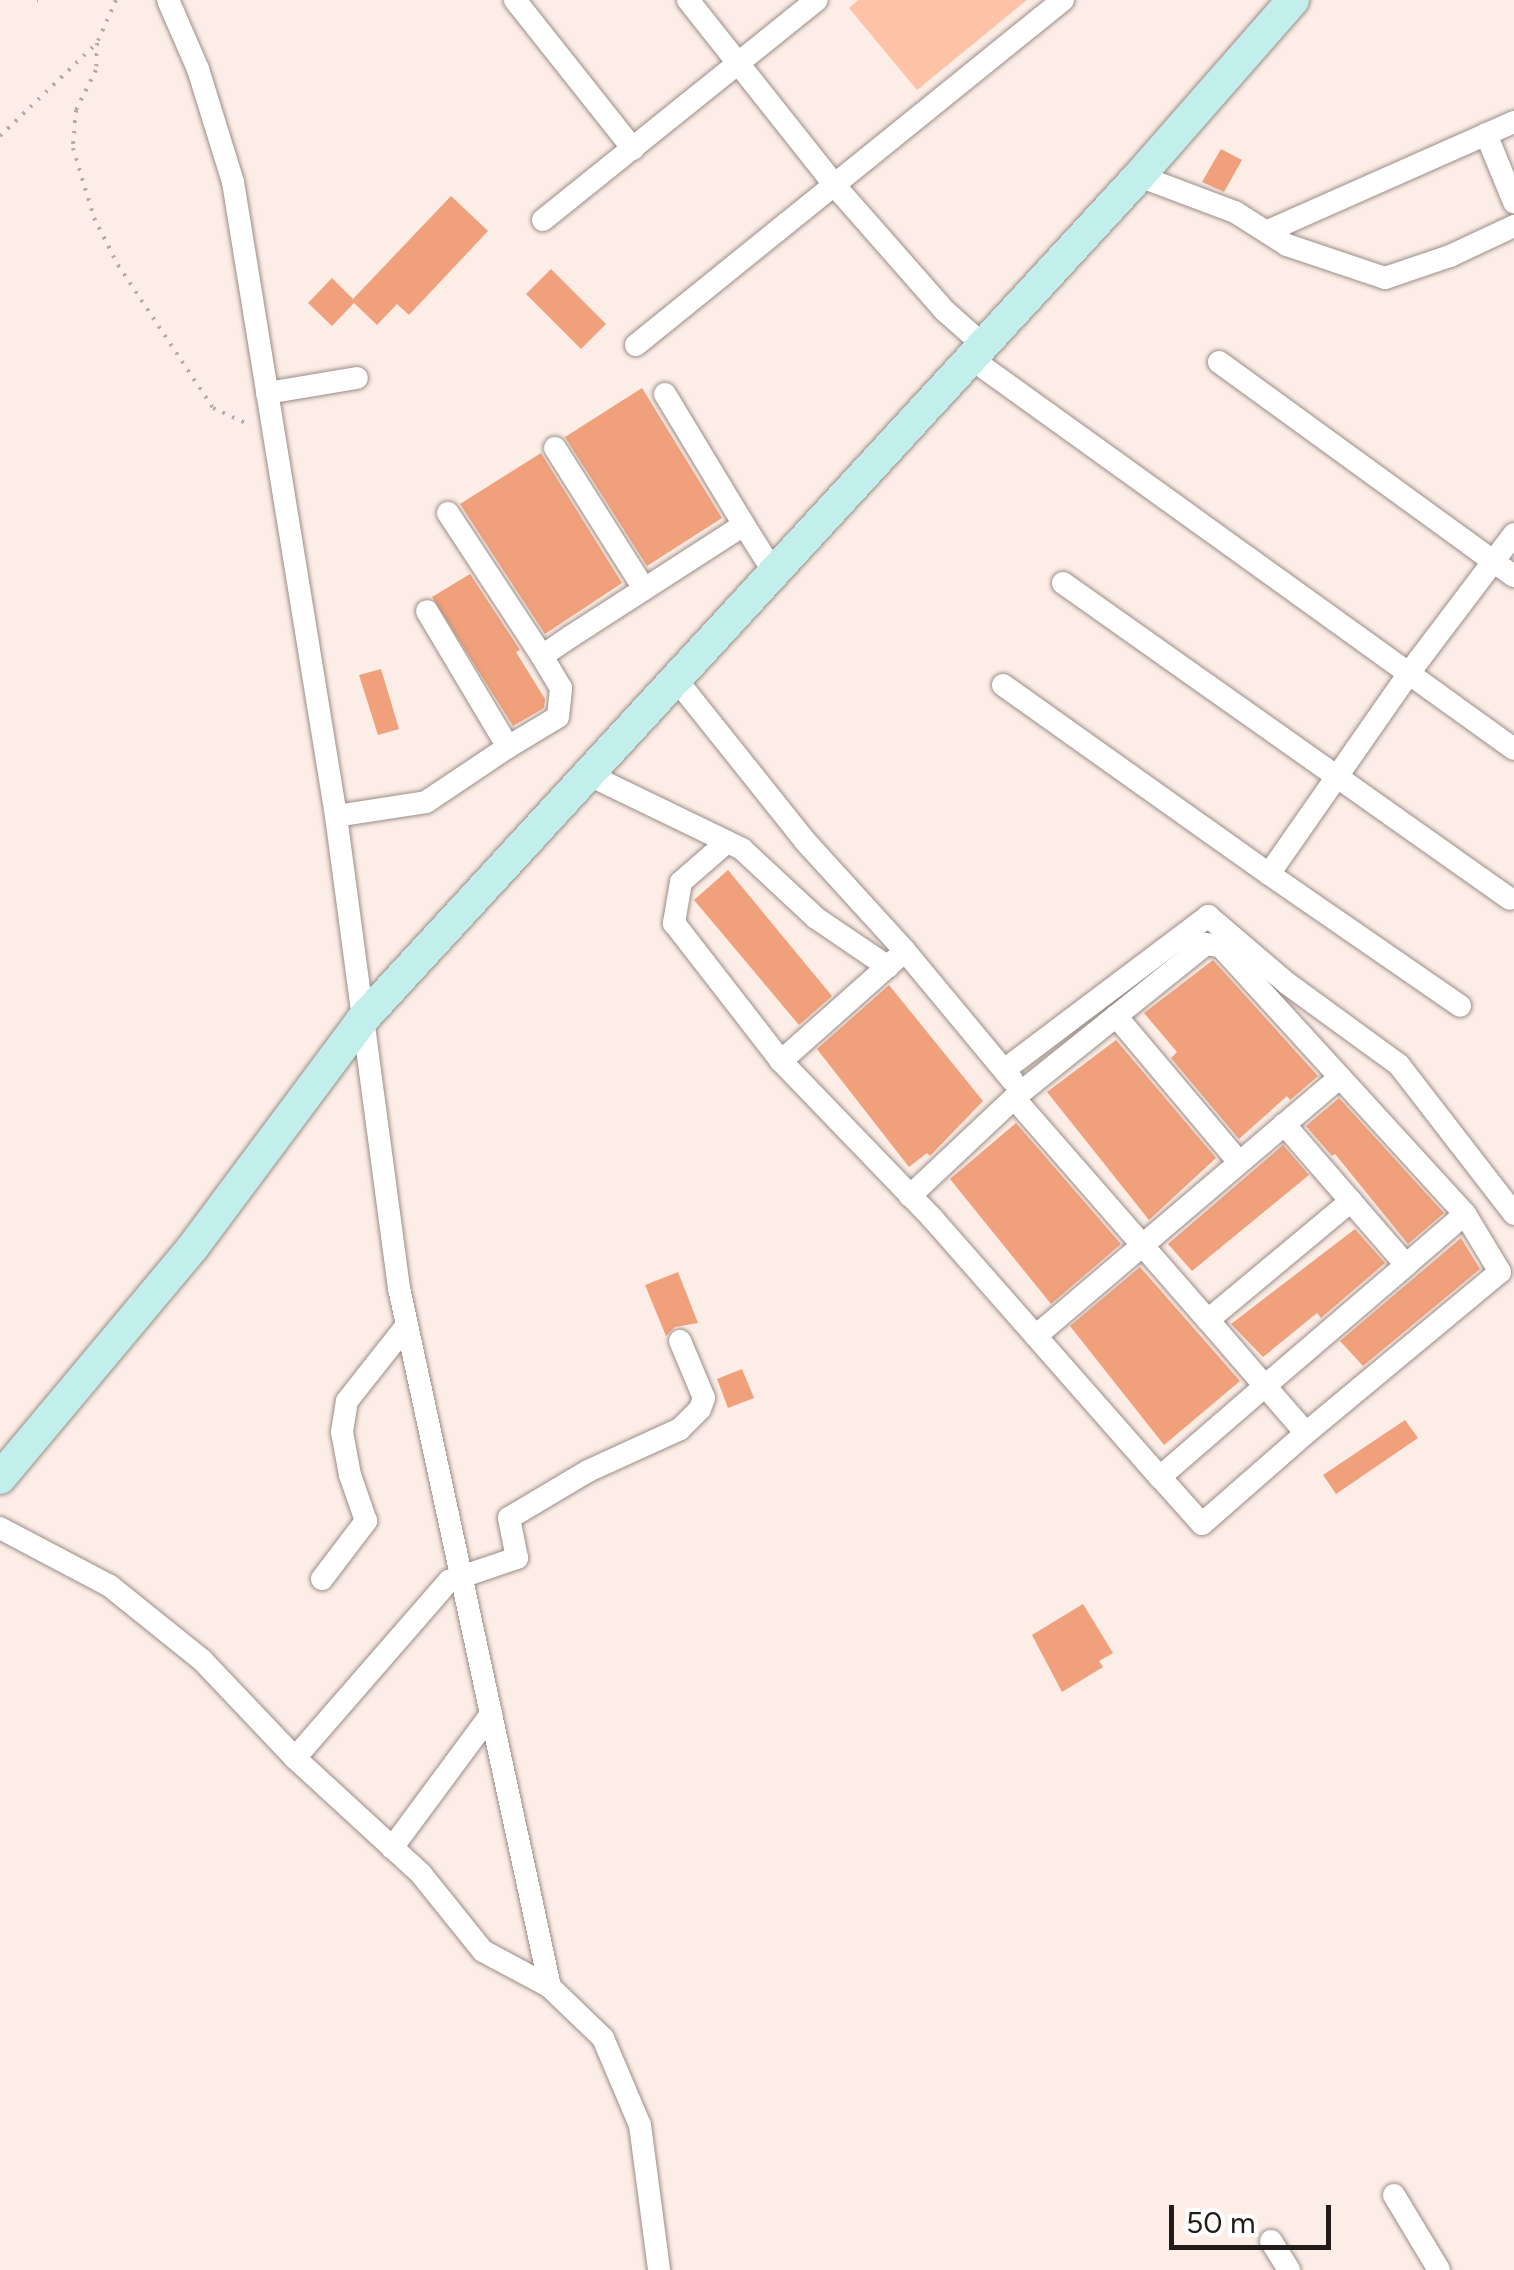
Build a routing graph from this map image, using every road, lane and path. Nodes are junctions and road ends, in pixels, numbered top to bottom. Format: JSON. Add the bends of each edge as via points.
{"nodes":[{"id":1,"x":116,"y":0,"type":"edge"},
{"id":2,"x":168,"y":0,"type":"edge"},
{"id":3,"x":514,"y":0,"type":"edge"},
{"id":4,"x":688,"y":0,"type":"edge"},
{"id":5,"x":817,"y":0,"type":"edge"},
{"id":6,"x":1063,"y":0,"type":"edge"},
{"id":7,"x":1286,"y":3,"type":"edge"},
{"id":8,"x":97,"y":44,"type":"junction"},
{"id":9,"x":739,"y":63,"type":"junction"},
{"id":10,"x":1514,"y":122,"type":"edge"},
{"id":11,"x":1486,"y":134,"type":"junction"},
{"id":12,"x":0,"y":136,"type":"edge"},
{"id":13,"x":633,"y":149,"type":"junction"},
{"id":14,"x":1139,"y":176,"type":"junction"},
{"id":15,"x":836,"y":186,"type":"junction"},
{"id":16,"x":1514,"y":202,"type":"edge"},
{"id":17,"x":543,"y":220,"type":"dead end"},
{"id":18,"x":1514,"y":226,"type":"edge"},
{"id":19,"x":1268,"y":232,"type":"junction"},
{"id":20,"x":636,"y":345,"type":"dead end"},
{"id":21,"x":975,"y":350,"type":"junction"},
{"id":22,"x":1219,"y":362,"type":"dead end"},
{"id":23,"x":357,"y":378,"type":"dead end"},
{"id":24,"x":268,"y":392,"type":"junction"},
{"id":25,"x":665,"y":394,"type":"dead end"},
{"id":26,"x":272,"y":421,"type":"junction"},
{"id":27,"x":555,"y":448,"type":"dead end"},
{"id":28,"x":448,"y":513,"type":"dead end"},
{"id":29,"x":744,"y":525,"type":"junction"},
{"id":30,"x":1514,"y":534,"type":"edge"},
{"id":31,"x":1493,"y":562,"type":"junction"},
{"id":32,"x":773,"y":571,"type":"junction"},
{"id":33,"x":1514,"y":576,"type":"edge"},
{"id":34,"x":1063,"y":583,"type":"dead end"},
{"id":35,"x":644,"y":589,"type":"junction"},
{"id":36,"x":427,"y":611,"type":"dead end"},
{"id":37,"x":542,"y":656,"type":"junction"},
{"id":38,"x":1409,"y":673,"type":"junction"},
{"id":39,"x":675,"y":678,"type":"junction"},
{"id":40,"x":1002,"y":685,"type":"dead end"},
{"id":41,"x":508,"y":747,"type":"junction"},
{"id":42,"x":1514,"y":749,"type":"edge"},
{"id":43,"x":588,"y":774,"type":"junction"},
{"id":44,"x":1335,"y":779,"type":"junction"},
{"id":45,"x":336,"y":816,"type":"junction"},
{"id":46,"x":728,"y":842,"type":"junction"},
{"id":47,"x":1269,"y":874,"type":"junction"},
{"id":48,"x":1510,"y":898,"type":"dead end"},
{"id":49,"x":896,"y":959,"type":"junction"},
{"id":50,"x":1460,"y":1006,"type":"dead end"},
{"id":51,"x":1116,"y":1016,"type":"junction"},
{"id":52,"x":362,"y":1020,"type":"junction"},
{"id":53,"x":781,"y":1060,"type":"junction"},
{"id":54,"x":1004,"y":1070,"type":"junction"},
{"id":55,"x":1340,"y":1077,"type":"junction"},
{"id":56,"x":1018,"y":1095,"type":"junction"},
{"id":57,"x":1284,"y":1124,"type":"junction"},
{"id":58,"x":1239,"y":1162,"type":"junction"},
{"id":59,"x":910,"y":1196,"type":"junction"},
{"id":60,"x":1351,"y":1201,"type":"junction"},
{"id":61,"x":1465,"y":1214,"type":"junction"},
{"id":62,"x":1514,"y":1214,"type":"edge"},
{"id":63,"x":1141,"y":1244,"type":"junction"},
{"id":64,"x":1406,"y":1265,"type":"junction"},
{"id":65,"x":1208,"y":1320,"type":"junction"},
{"id":66,"x":407,"y":1325,"type":"junction"},
{"id":67,"x":1037,"y":1335,"type":"junction"},
{"id":68,"x":680,"y":1340,"type":"dead end"},
{"id":69,"x":1266,"y":1386,"type":"junction"},
{"id":70,"x":1306,"y":1433,"type":"junction"},
{"id":71,"x":1160,"y":1477,"type":"junction"},
{"id":72,"x":0,"y":1478,"type":"edge"},
{"id":73,"x":0,"y":1528,"type":"edge"},
{"id":74,"x":461,"y":1577,"type":"junction"},
{"id":75,"x":322,"y":1580,"type":"dead end"},
{"id":76,"x":491,"y":1714,"type":"junction"},
{"id":77,"x":295,"y":1758,"type":"junction"},
{"id":78,"x":392,"y":1848,"type":"junction"},
{"id":79,"x":550,"y":1987,"type":"junction"},
{"id":80,"x":1394,"y":2195,"type":"dead end"},
{"id":81,"x":1271,"y":2241,"type":"dead end"},
{"id":82,"x":659,"y":2270,"type":"edge"},
{"id":83,"x":1289,"y":2270,"type":"edge"},
{"id":84,"x":1439,"y":2270,"type":"edge"}],
"edges":[{"from":1,"to":8,"type":"path"},
{"from":2,"to":24,"type":"street","via":[[198,68],[233,182]]},
{"from":3,"to":13,"type":"street"},
{"from":4,"to":9,"type":"street"},
{"from":5,"to":9,"type":"street"},
{"from":6,"to":15,"type":"street"},
{"from":7,"to":14,"type":"main road"},
{"from":8,"to":12,"type":"path"},
{"from":8,"to":26,"type":"path","via":[[96,70],[76,110],[73,148],[94,218],[118,266],[213,408],[245,425]]},
{"from":9,"to":13,"type":"street"},
{"from":9,"to":15,"type":"street"},
{"from":10,"to":11,"type":"street"},
{"from":11,"to":16,"type":"street"},
{"from":11,"to":19,"type":"street"},
{"from":13,"to":17,"type":"street"},
{"from":14,"to":19,"type":"street","via":[[1235,212]]},
{"from":14,"to":21,"type":"main road"},
{"from":15,"to":20,"type":"street"},
{"from":15,"to":21,"type":"street"},
{"from":18,"to":19,"type":"street","via":[[1385,278],[1287,245]]},
{"from":21,"to":32,"type":"main road"},
{"from":21,"to":38,"type":"street"},
{"from":22,"to":31,"type":"street"},
{"from":23,"to":24,"type":"street"},
{"from":24,"to":26,"type":"street"},
{"from":25,"to":29,"type":"street"},
{"from":26,"to":45,"type":"street"},
{"from":27,"to":35,"type":"street"},
{"from":28,"to":37,"type":"street"},
{"from":29,"to":32,"type":"street"},
{"from":29,"to":35,"type":"street"},
{"from":30,"to":31,"type":"street"},
{"from":31,"to":33,"type":"street"},
{"from":31,"to":38,"type":"street"},
{"from":32,"to":39,"type":"main road"},
{"from":34,"to":44,"type":"street"},
{"from":35,"to":37,"type":"street"},
{"from":36,"to":41,"type":"street"},
{"from":37,"to":41,"type":"street","via":[[561,688],[558,718]]},
{"from":38,"to":42,"type":"street"},
{"from":38,"to":44,"type":"street"},
{"from":39,"to":43,"type":"main road"},
{"from":39,"to":49,"type":"street"},
{"from":40,"to":47,"type":"street"},
{"from":41,"to":45,"type":"street","via":[[426,802]]},
{"from":43,"to":46,"type":"street"},
{"from":43,"to":52,"type":"main road"},
{"from":44,"to":47,"type":"street"},
{"from":44,"to":48,"type":"street"},
{"from":45,"to":52,"type":"street"},
{"from":46,"to":49,"type":"street","via":[[816,918]]},
{"from":46,"to":53,"type":"street","via":[[681,882],[674,923]]},
{"from":47,"to":50,"type":"street"},
{"from":49,"to":53,"type":"street"},
{"from":49,"to":54,"type":"street"},
{"from":51,"to":55,"type":"street","via":[[1206,944],[1220,946]]},
{"from":51,"to":56,"type":"street"},
{"from":51,"to":58,"type":"street"},
{"from":52,"to":66,"type":"street"},
{"from":52,"to":72,"type":"main road","via":[[193,1247]]},
{"from":53,"to":59,"type":"street"},
{"from":54,"to":56,"type":"street"},
{"from":54,"to":62,"type":"street","via":[[1208,916],[1399,1065]]},
{"from":55,"to":57,"type":"street"},
{"from":55,"to":61,"type":"street"},
{"from":56,"to":59,"type":"street"},
{"from":56,"to":63,"type":"street"},
{"from":57,"to":58,"type":"street"},
{"from":57,"to":60,"type":"street"},
{"from":58,"to":63,"type":"street"},
{"from":59,"to":67,"type":"street"},
{"from":60,"to":64,"type":"street"},
{"from":60,"to":65,"type":"street"},
{"from":61,"to":64,"type":"street"},
{"from":61,"to":70,"type":"street","via":[[1500,1272]]},
{"from":63,"to":65,"type":"street"},
{"from":63,"to":67,"type":"street"},
{"from":64,"to":69,"type":"street"},
{"from":65,"to":69,"type":"street"},
{"from":66,"to":74,"type":"street"},
{"from":66,"to":75,"type":"street","via":[[347,1401],[342,1432],[366,1521]]},
{"from":67,"to":71,"type":"street"},
{"from":68,"to":74,"type":"street","via":[[704,1398],[700,1409],[680,1429],[588,1471],[509,1518],[517,1558]]},
{"from":69,"to":70,"type":"street"},
{"from":69,"to":71,"type":"street"},
{"from":70,"to":71,"type":"street","via":[[1202,1524]]},
{"from":73,"to":77,"type":"street","via":[[110,1586],[202,1660]]},
{"from":74,"to":76,"type":"street"},
{"from":74,"to":77,"type":"street","via":[[449,1581]]},
{"from":76,"to":78,"type":"street"},
{"from":76,"to":79,"type":"street"},
{"from":77,"to":78,"type":"street"},
{"from":78,"to":79,"type":"street","via":[[483,1952]]},
{"from":79,"to":82,"type":"street","via":[[603,2038],[640,2126]]},
{"from":80,"to":84,"type":"street"},
{"from":81,"to":83,"type":"street"}]}
